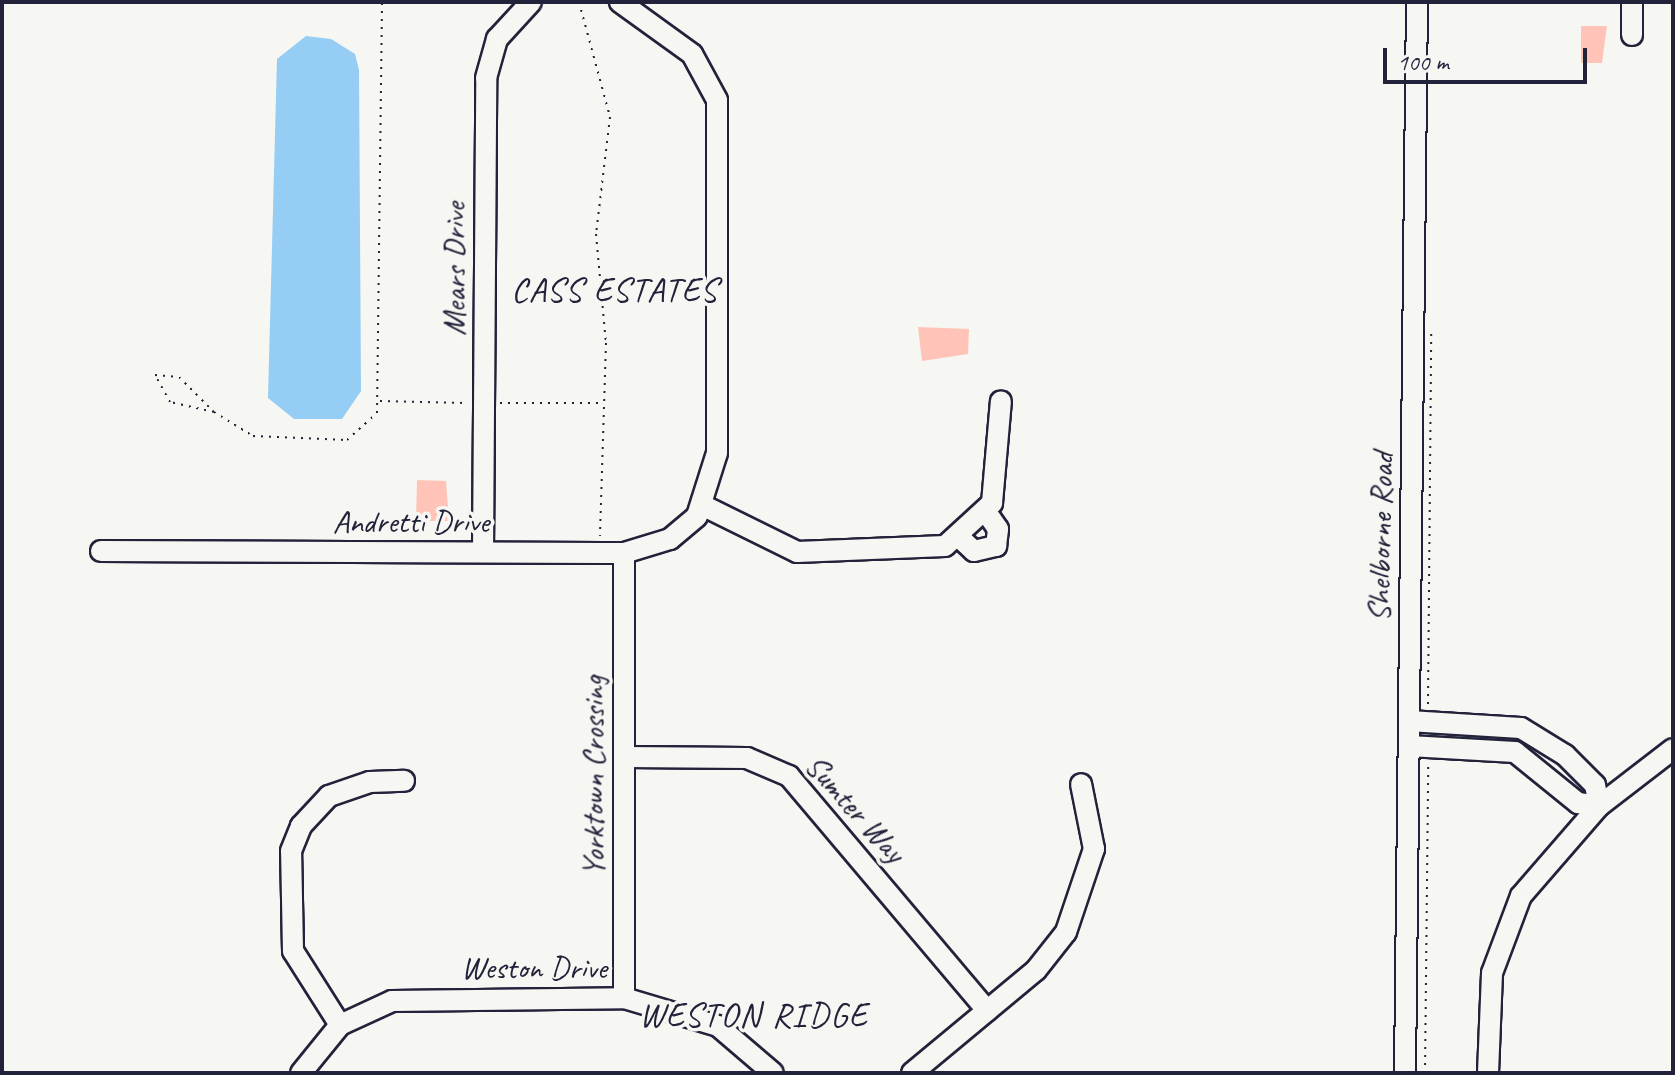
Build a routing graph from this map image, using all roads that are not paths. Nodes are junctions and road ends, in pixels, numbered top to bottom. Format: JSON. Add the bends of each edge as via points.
{"nodes":[{"id":1,"x":531,"y":2,"type":"edge"},
{"id":2,"x":620,"y":2,"type":"edge"},
{"id":3,"x":1417,"y":2,"type":"edge"},
{"id":4,"x":1632,"y":2,"type":"edge"},
{"id":5,"x":1632,"y":35,"type":"dead end"},
{"id":6,"x":1001,"y":401,"type":"dead end"},
{"id":7,"x":704,"y":506,"type":"junction"},
{"id":8,"x":986,"y":512,"type":"junction"},
{"id":9,"x":960,"y":538,"type":"junction"},
{"id":10,"x":101,"y":551,"type":"dead end"},
{"id":11,"x":483,"y":552,"type":"junction"},
{"id":12,"x":624,"y":553,"type":"junction"},
{"id":13,"x":1418,"y":721,"type":"junction"},
{"id":14,"x":1419,"y":746,"type":"junction"},
{"id":15,"x":1673,"y":749,"type":"edge"},
{"id":16,"x":625,"y":757,"type":"junction"},
{"id":17,"x":404,"y":781,"type":"dead end"},
{"id":18,"x":1081,"y":784,"type":"dead end"},
{"id":19,"x":1599,"y":806,"type":"junction"},
{"id":20,"x":624,"y":998,"type":"junction"},
{"id":21,"x":987,"y":1010,"type":"junction"},
{"id":22,"x":340,"y":1025,"type":"junction"},
{"id":23,"x":301,"y":1073,"type":"edge"},
{"id":24,"x":773,"y":1073,"type":"edge"},
{"id":25,"x":912,"y":1073,"type":"edge"},
{"id":26,"x":1405,"y":1073,"type":"edge"},
{"id":27,"x":1488,"y":1073,"type":"edge"}],
"edges":[{"from":1,"to":11,"type":"street","name":"Mears Drive","via":[[497,39],[486,78]]},
{"from":2,"to":7,"type":"street","via":[[692,54],[717,100],[717,453]]},
{"from":3,"to":13,"type":"street","name":"Shelborne Road"},
{"from":4,"to":5,"type":"street"},
{"from":6,"to":8,"type":"street","via":[[1000,473]]},
{"from":7,"to":9,"type":"street","via":[[797,552],[912,553]]},
{"from":7,"to":12,"type":"street","name":"Andretti Drive","via":[[670,539]]},
{"from":8,"to":9,"type":"street"},
{"from":8,"to":9,"type":"street","via":[[1000,534],[996,546],[974,551]]},
{"from":10,"to":11,"type":"street","name":"Andretti Drive"},
{"from":11,"to":12,"type":"street","name":"Andretti Drive"},
{"from":12,"to":16,"type":"street","name":"Yorktown Crossing"},
{"from":13,"to":14,"type":"street","name":"Shelborne Road"},
{"from":13,"to":19,"type":"street","via":[[1504,724],[1539,737],[1595,785]]},
{"from":14,"to":19,"type":"street","via":[[1515,752],[1578,803]]},
{"from":14,"to":26,"type":"street","name":"Shelborne Road"},
{"from":15,"to":19,"type":"street"},
{"from":16,"to":20,"type":"street","name":"Yorktown Crossing"},
{"from":16,"to":21,"type":"street","name":"Sumter Way","via":[[747,758],[789,776]]},
{"from":17,"to":22,"type":"street","via":[[370,782],[329,796],[301,826],[291,851],[293,951]]},
{"from":18,"to":21,"type":"street","via":[[1094,834],[1083,898],[1047,959]]},
{"from":19,"to":27,"type":"street","via":[[1533,876],[1504,930],[1489,992]]},
{"from":20,"to":22,"type":"street","name":"Weston Drive","via":[[403,999]]},
{"from":20,"to":24,"type":"street","name":"Weston Drive","via":[[718,1026]]},
{"from":21,"to":25,"type":"street"},
{"from":22,"to":23,"type":"street","name":"Weston Drive"}]}
